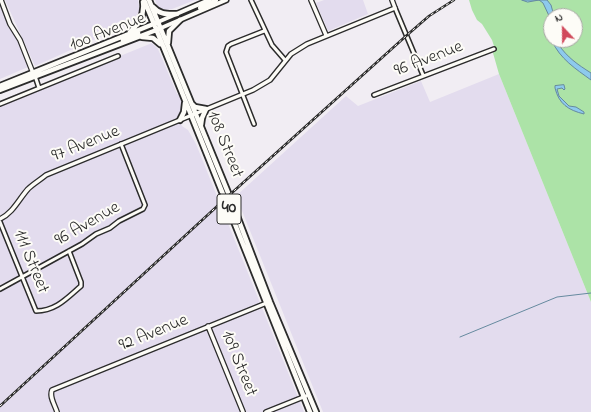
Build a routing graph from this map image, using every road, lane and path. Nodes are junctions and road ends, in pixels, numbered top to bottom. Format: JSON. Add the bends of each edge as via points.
{"nodes":[{"id":1,"x":1,"y":0,"type":"edge"},
{"id":2,"x":143,"y":0,"type":"edge"},
{"id":3,"x":209,"y":0,"type":"edge"},
{"id":4,"x":216,"y":0,"type":"edge"},
{"id":5,"x":226,"y":0,"type":"edge"},
{"id":6,"x":251,"y":0,"type":"edge"},
{"id":7,"x":312,"y":0,"type":"edge"},
{"id":8,"x":392,"y":0,"type":"edge"},
{"id":9,"x":150,"y":2,"type":"edge"},
{"id":10,"x":395,"y":8,"type":"junction"},
{"id":11,"x":177,"y":14,"type":"junction"},
{"id":12,"x":180,"y":20,"type":"junction"},
{"id":13,"x":157,"y":26,"type":"junction"},
{"id":14,"x":264,"y":31,"type":"junction"},
{"id":15,"x":326,"y":35,"type":"junction"},
{"id":16,"x":121,"y":37,"type":"junction"},
{"id":17,"x":133,"y":39,"type":"junction"},
{"id":18,"x":166,"y":48,"type":"junction"},
{"id":19,"x":494,"y":49,"type":"dead end"},
{"id":20,"x":92,"y":55,"type":"junction"},
{"id":21,"x":118,"y":56,"type":"dead end"},
{"id":22,"x":285,"y":60,"type":"junction"},
{"id":23,"x":34,"y":75,"type":"junction"},
{"id":24,"x":423,"y":75,"type":"junction"},
{"id":25,"x":0,"y":86,"type":"edge"},
{"id":26,"x":39,"y":88,"type":"junction"},
{"id":27,"x":0,"y":90,"type":"edge"},
{"id":28,"x":242,"y":95,"type":"junction"},
{"id":29,"x":374,"y":95,"type":"dead end"},
{"id":30,"x":185,"y":101,"type":"junction"},
{"id":31,"x":191,"y":103,"type":"junction"},
{"id":32,"x":0,"y":104,"type":"edge"},
{"id":33,"x":206,"y":110,"type":"junction"},
{"id":34,"x":193,"y":115,"type":"junction"},
{"id":35,"x":180,"y":120,"type":"junction"},
{"id":36,"x":254,"y":124,"type":"dead end"},
{"id":37,"x":202,"y":130,"type":"junction"},
{"id":38,"x":121,"y":144,"type":"junction"},
{"id":39,"x":0,"y":219,"type":"edge"},
{"id":40,"x":0,"y":222,"type":"edge"},
{"id":41,"x":69,"y":251,"type":"junction"},
{"id":42,"x":22,"y":277,"type":"junction"},
{"id":43,"x":0,"y":289,"type":"edge"},
{"id":44,"x":268,"y":303,"type":"junction"},
{"id":45,"x":208,"y":326,"type":"junction"},
{"id":46,"x":307,"y":396,"type":"junction"},
{"id":47,"x":57,"y":412,"type":"edge"},
{"id":48,"x":244,"y":412,"type":"edge"},
{"id":49,"x":266,"y":412,"type":"edge"},
{"id":50,"x":310,"y":412,"type":"edge"},
{"id":51,"x":316,"y":412,"type":"edge"}],
"edges":[{"from":1,"to":23,"type":"street"},
{"from":2,"to":13,"type":"main road","name":"108 Street"},
{"from":2,"to":16,"type":"main road","via":[[144,10],[140,22]]},
{"from":3,"to":11,"type":"main road","name":"100 Avenue"},
{"from":4,"to":13,"type":"main road"},
{"from":5,"to":12,"type":"main road","name":"100 Avenue"},
{"from":6,"to":14,"type":"street"},
{"from":7,"to":15,"type":"street"},
{"from":8,"to":10,"type":"street"},
{"from":9,"to":11,"type":"main road","via":[[160,13]]},
{"from":9,"to":13,"type":"main road","name":"108 Street"},
{"from":10,"to":15,"type":"street","name":"97 Avenue"},
{"from":10,"to":24,"type":"street"},
{"from":11,"to":13,"type":"main road","name":"100 Avenue"},
{"from":12,"to":13,"type":"main road","name":"100 Avenue"},
{"from":12,"to":18,"type":"main road","via":[[169,31]]},
{"from":13,"to":16,"type":"main road","name":"100 Avenue"},
{"from":13,"to":17,"type":"main road","name":"100 Avenue"},
{"from":13,"to":18,"type":"main road","name":"108 Street","number":"40"},
{"from":13,"to":20,"type":"main road"},
{"from":14,"to":22,"type":"street"},
{"from":14,"to":28,"type":"street","via":[[226,49]]},
{"from":15,"to":22,"type":"street","name":"97 Avenue","via":[[299,49]]},
{"from":16,"to":23,"type":"main road","name":"100 Avenue"},
{"from":17,"to":18,"type":"main road","via":[[151,38]]},
{"from":17,"to":20,"type":"main road","name":"100 Avenue"},
{"from":18,"to":30,"type":"main road","name":"108 Street","number":"40"},
{"from":18,"to":31,"type":"main road","name":"108 Street","number":"40"},
{"from":19,"to":24,"type":"street","name":"96 Avenue"},
{"from":20,"to":23,"type":"main road","name":"100 Avenue"},
{"from":21,"to":26,"type":"street","name":"100 Avenue"},
{"from":22,"to":28,"type":"street","name":"97 Avenue","via":[[270,80]]},
{"from":23,"to":25,"type":"main road","name":"100 Avenue"},
{"from":23,"to":26,"type":"street"},
{"from":23,"to":27,"type":"main road","name":"100 Avenue"},
{"from":24,"to":29,"type":"street","name":"96 Avenue"},
{"from":26,"to":32,"type":"street","name":"100 Avenue"},
{"from":28,"to":33,"type":"street","name":"97 Avenue"},
{"from":28,"to":36,"type":"street"},
{"from":30,"to":34,"type":"main road","name":"108 Street","number":"40"},
{"from":30,"to":35,"type":"main road"},
{"from":31,"to":33,"type":"main road"},
{"from":31,"to":34,"type":"main road","name":"108 Street","number":"40"},
{"from":33,"to":34,"type":"street","name":"97 Avenue"},
{"from":33,"to":37,"type":"main road","via":[[202,118]]},
{"from":34,"to":35,"type":"street","name":"97 Avenue"},
{"from":34,"to":37,"type":"main road","name":"108 Street","number":"40"},
{"from":34,"to":44,"type":"main road","name":"108 Street","number":"40"},
{"from":35,"to":38,"type":"street","name":"97 Avenue"},
{"from":37,"to":44,"type":"main road","name":"108 Street","number":"40","via":[[229,195]]},
{"from":38,"to":39,"type":"street","name":"97 Avenue","via":[[46,175],[29,188],[12,211]]},
{"from":38,"to":41,"type":"street","name":"96 Avenue","via":[[145,205],[143,209]]},
{"from":40,"to":42,"type":"street","name":"111 Street"},
{"from":41,"to":42,"type":"street","name":"96 Avenue"},
{"from":41,"to":42,"type":"street","name":"111 Street","via":[[81,286],[59,305],[46,311],[36,311]]},
{"from":42,"to":43,"type":"street","name":"96 Avenue"},
{"from":44,"to":45,"type":"street","name":"92 Avenue"},
{"from":44,"to":46,"type":"main road","name":"108 Street","number":"40"},
{"from":45,"to":47,"type":"street","name":"92 Avenue","via":[[52,390]]},
{"from":45,"to":48,"type":"street","name":"109 Street"},
{"from":46,"to":49,"type":"street"},
{"from":46,"to":50,"type":"main road","name":"108 Street","number":"40"},
{"from":46,"to":51,"type":"main road","name":"108 Street","number":"40"}]}
